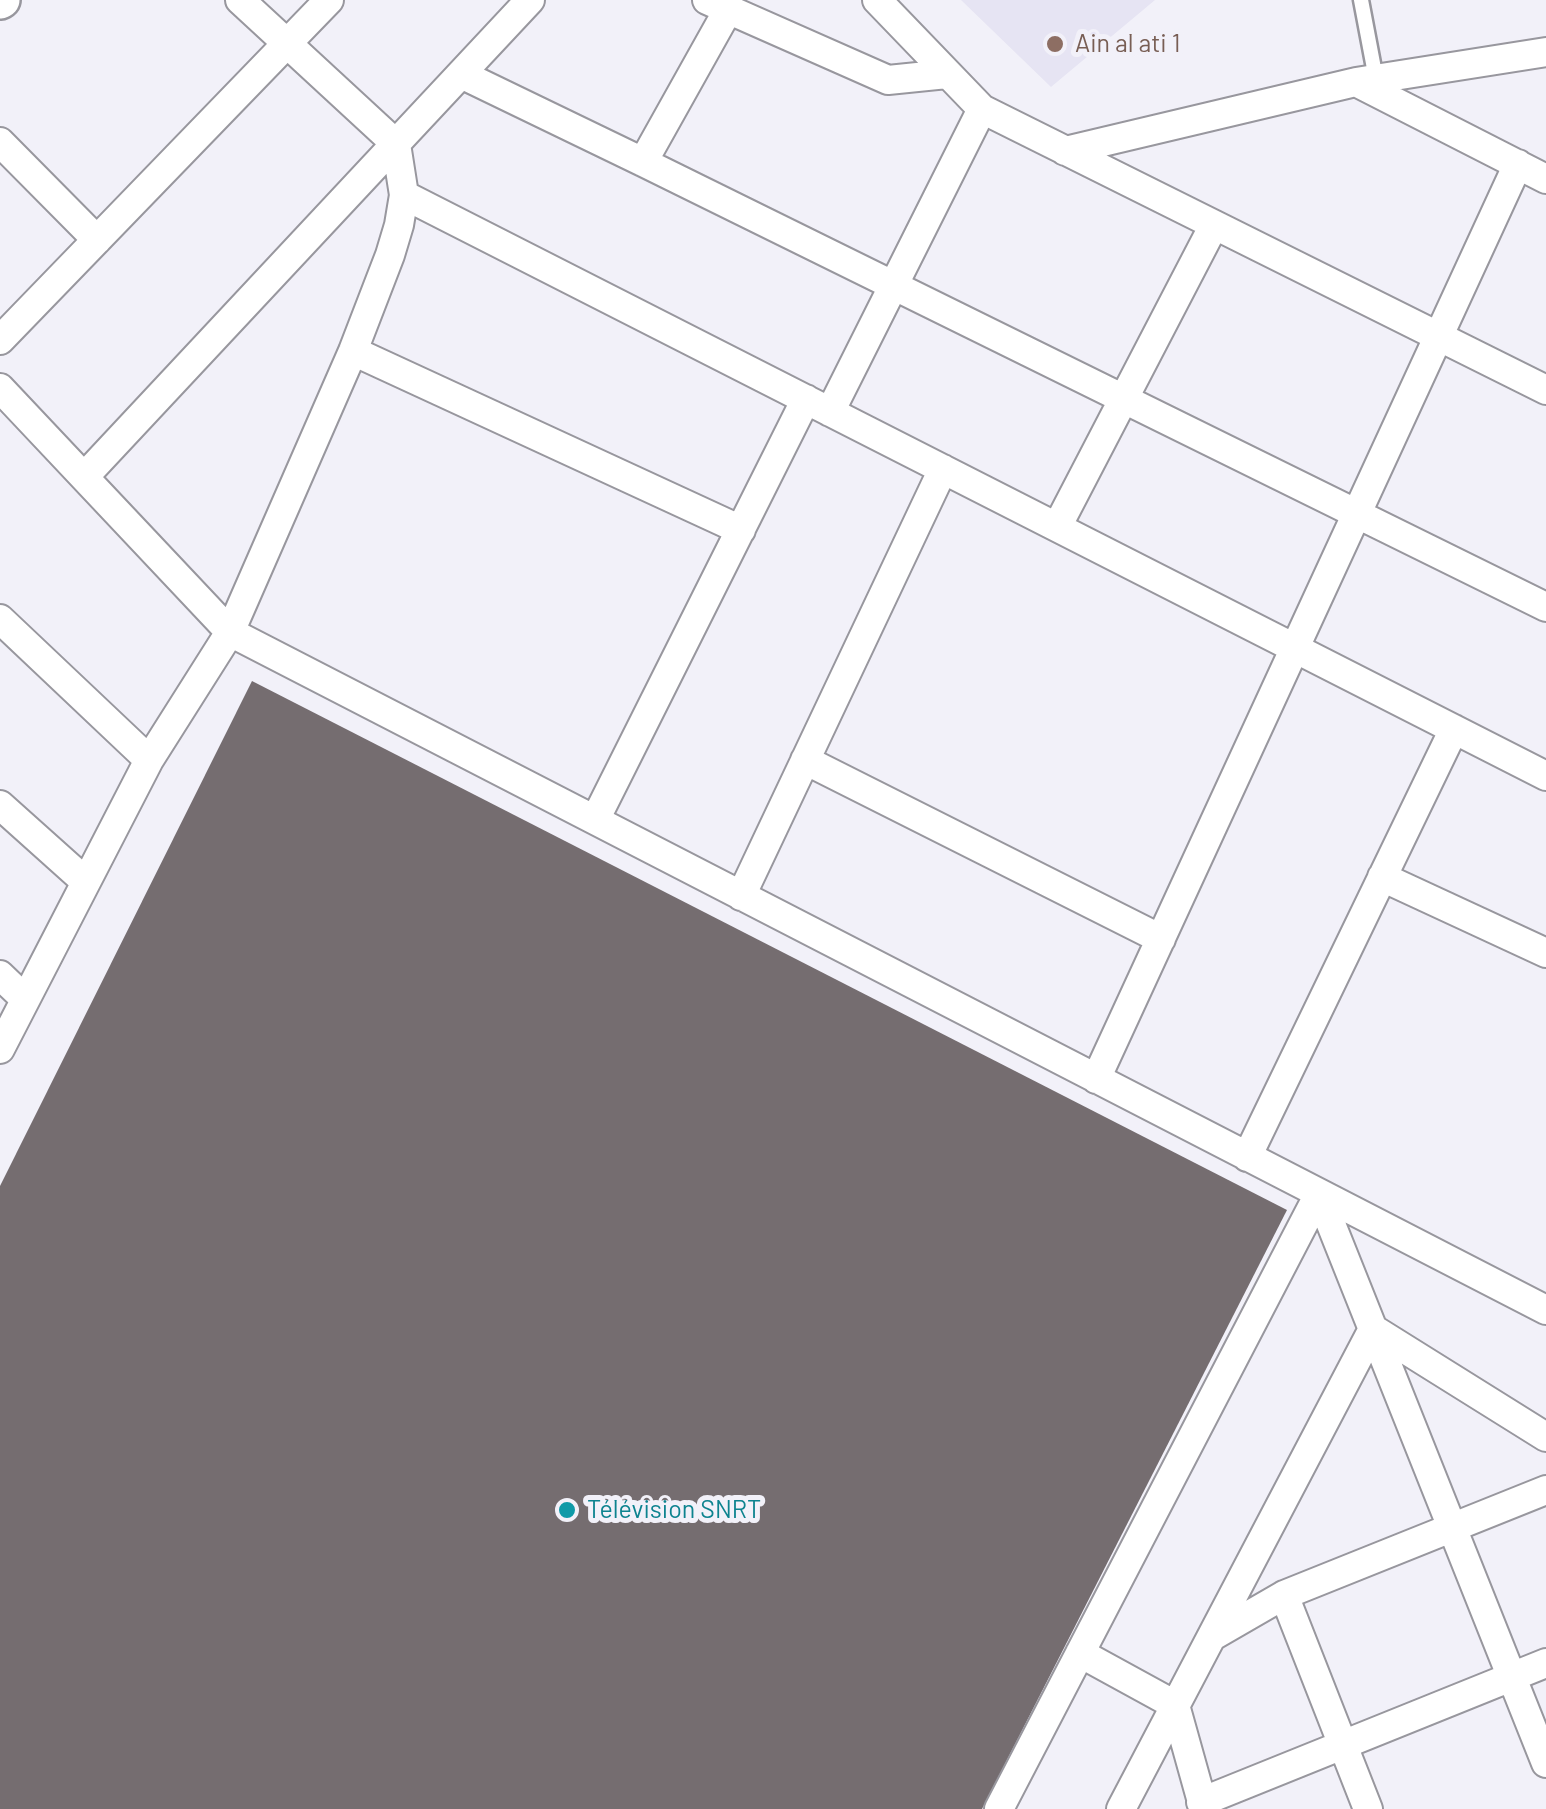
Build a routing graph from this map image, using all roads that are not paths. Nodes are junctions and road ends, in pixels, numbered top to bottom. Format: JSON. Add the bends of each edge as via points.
{"nodes":[{"id":1,"x":240,"y":0,"type":"edge"},
{"id":2,"x":329,"y":0,"type":"edge"},
{"id":3,"x":530,"y":0,"type":"edge"},
{"id":4,"x":877,"y":0,"type":"edge"},
{"id":5,"x":1361,"y":0,"type":"edge"},
{"id":6,"x":718,"y":5,"type":"edge"},
{"id":7,"x":287,"y":43,"type":"junction"},
{"id":8,"x":1546,"y":52,"type":"edge"},
{"id":9,"x":461,"y":74,"type":"junction"},
{"id":10,"x":948,"y":74,"type":"junction"},
{"id":11,"x":1366,"y":80,"type":"junction"},
{"id":12,"x":982,"y":109,"type":"junction"},
{"id":13,"x":0,"y":142,"type":"edge"},
{"id":14,"x":396,"y":144,"type":"junction"},
{"id":15,"x":1065,"y":150,"type":"junction"},
{"id":16,"x":643,"y":162,"type":"junction"},
{"id":17,"x":1518,"y":164,"type":"junction"},
{"id":18,"x":1546,"y":179,"type":"edge"},
{"id":19,"x":404,"y":195,"type":"junction"},
{"id":20,"x":1214,"y":225,"type":"junction"},
{"id":21,"x":97,"y":240,"type":"junction"},
{"id":22,"x":894,"y":286,"type":"junction"},
{"id":23,"x":1439,"y":336,"type":"junction"},
{"id":24,"x":0,"y":340,"type":"edge"},
{"id":25,"x":352,"y":351,"type":"junction"},
{"id":26,"x":0,"y":388,"type":"edge"},
{"id":27,"x":1546,"y":390,"type":"edge"},
{"id":28,"x":1124,"y":399,"type":"junction"},
{"id":29,"x":818,"y":406,"type":"junction"},
{"id":30,"x":943,"y":469,"type":"junction"},
{"id":31,"x":84,"y":477,"type":"junction"},
{"id":32,"x":1357,"y":514,"type":"junction"},
{"id":33,"x":1057,"y":527,"type":"junction"},
{"id":34,"x":741,"y":530,"type":"junction"},
{"id":35,"x":1546,"y":608,"type":"edge"},
{"id":36,"x":0,"y":619,"type":"edge"},
{"id":37,"x":230,"y":632,"type":"junction"},
{"id":38,"x":1295,"y":648,"type":"junction"},
{"id":39,"x":1454,"y":729,"type":"junction"},
{"id":40,"x":148,"y":760,"type":"junction"},
{"id":41,"x":805,"y":760,"type":"junction"},
{"id":42,"x":1546,"y":776,"type":"edge"},
{"id":43,"x":0,"y":805,"type":"edge"},
{"id":44,"x":595,"y":820,"type":"junction"},
{"id":45,"x":1382,"y":877,"type":"junction"},
{"id":46,"x":86,"y":882,"type":"junction"},
{"id":47,"x":741,"y":896,"type":"junction"},
{"id":48,"x":1161,"y":939,"type":"junction"},
{"id":49,"x":1546,"y":953,"type":"edge"},
{"id":50,"x":0,"y":974,"type":"edge"},
{"id":51,"x":25,"y":999,"type":"junction"},
{"id":52,"x":0,"y":1048,"type":"edge"},
{"id":53,"x":1096,"y":1079,"type":"junction"},
{"id":54,"x":1248,"y":1157,"type":"junction"},
{"id":55,"x":1319,"y":1194,"type":"junction"},
{"id":56,"x":1546,"y":1310,"type":"edge"},
{"id":57,"x":1373,"y":1329,"type":"junction"},
{"id":58,"x":1546,"y":1437,"type":"edge"},
{"id":59,"x":1546,"y":1490,"type":"edge"},
{"id":60,"x":1453,"y":1528,"type":"junction"},
{"id":61,"x":1284,"y":1595,"type":"junction"},
{"id":62,"x":1212,"y":1637,"type":"junction"},
{"id":63,"x":1080,"y":1653,"type":"junction"},
{"id":64,"x":1546,"y":1663,"type":"edge"},
{"id":65,"x":1512,"y":1677,"type":"junction"},
{"id":66,"x":1175,"y":1706,"type":"junction"},
{"id":67,"x":1343,"y":1745,"type":"junction"},
{"id":68,"x":1546,"y":1763,"type":"edge"},
{"id":69,"x":1203,"y":1805,"type":"edge"},
{"id":70,"x":999,"y":1809,"type":"edge"},
{"id":71,"x":1121,"y":1809,"type":"edge"},
{"id":72,"x":1368,"y":1809,"type":"edge"}],
"edges":[{"from":1,"to":7,"type":"street"},
{"from":2,"to":7,"type":"street"},
{"from":3,"to":9,"type":"street"},
{"from":4,"to":10,"type":"street"},
{"from":5,"to":11,"type":"lane"},
{"from":6,"to":10,"type":"street","via":[[888,80]]},
{"from":6,"to":16,"type":"street"},
{"from":7,"to":14,"type":"street"},
{"from":7,"to":21,"type":"street"},
{"from":8,"to":11,"type":"street"},
{"from":9,"to":14,"type":"street"},
{"from":9,"to":16,"type":"street"},
{"from":10,"to":12,"type":"street"},
{"from":11,"to":15,"type":"street"},
{"from":11,"to":17,"type":"street"},
{"from":12,"to":15,"type":"street"},
{"from":12,"to":22,"type":"street"},
{"from":13,"to":21,"type":"street"},
{"from":14,"to":19,"type":"street"},
{"from":14,"to":31,"type":"street"},
{"from":15,"to":20,"type":"street"},
{"from":16,"to":22,"type":"street"},
{"from":17,"to":18,"type":"street"},
{"from":17,"to":23,"type":"street"},
{"from":19,"to":25,"type":"street","via":[[390,256]]},
{"from":19,"to":29,"type":"street"},
{"from":20,"to":23,"type":"street"},
{"from":20,"to":28,"type":"street"},
{"from":21,"to":24,"type":"street"},
{"from":22,"to":28,"type":"street"},
{"from":22,"to":29,"type":"street"},
{"from":23,"to":27,"type":"street"},
{"from":23,"to":32,"type":"street"},
{"from":25,"to":34,"type":"street"},
{"from":25,"to":37,"type":"street"},
{"from":26,"to":31,"type":"street"},
{"from":28,"to":32,"type":"street"},
{"from":28,"to":33,"type":"street"},
{"from":29,"to":30,"type":"street"},
{"from":29,"to":34,"type":"street"},
{"from":30,"to":33,"type":"street"},
{"from":30,"to":41,"type":"street"},
{"from":31,"to":37,"type":"street"},
{"from":32,"to":35,"type":"street"},
{"from":32,"to":38,"type":"street"},
{"from":33,"to":38,"type":"street"},
{"from":34,"to":44,"type":"street"},
{"from":36,"to":40,"type":"street"},
{"from":37,"to":40,"type":"street"},
{"from":37,"to":44,"type":"street"},
{"from":38,"to":39,"type":"street"},
{"from":38,"to":48,"type":"street"},
{"from":39,"to":42,"type":"street"},
{"from":39,"to":45,"type":"street"},
{"from":40,"to":46,"type":"street"},
{"from":41,"to":47,"type":"street"},
{"from":41,"to":48,"type":"street"},
{"from":43,"to":46,"type":"street"},
{"from":44,"to":47,"type":"street"},
{"from":45,"to":49,"type":"street"},
{"from":45,"to":54,"type":"street"},
{"from":46,"to":51,"type":"street"},
{"from":47,"to":53,"type":"street"},
{"from":48,"to":53,"type":"street"},
{"from":50,"to":51,"type":"street"},
{"from":51,"to":52,"type":"street"},
{"from":53,"to":54,"type":"street"},
{"from":54,"to":55,"type":"street"},
{"from":55,"to":56,"type":"street"},
{"from":55,"to":57,"type":"street"},
{"from":55,"to":63,"type":"street"},
{"from":57,"to":58,"type":"street"},
{"from":57,"to":60,"type":"street"},
{"from":57,"to":62,"type":"street"},
{"from":59,"to":60,"type":"street"},
{"from":60,"to":61,"type":"street"},
{"from":60,"to":65,"type":"street"},
{"from":61,"to":62,"type":"street"},
{"from":61,"to":67,"type":"street"},
{"from":62,"to":66,"type":"street"},
{"from":63,"to":66,"type":"street"},
{"from":63,"to":70,"type":"street"},
{"from":64,"to":65,"type":"street"},
{"from":65,"to":67,"type":"street"},
{"from":65,"to":68,"type":"street"},
{"from":66,"to":69,"type":"street"},
{"from":66,"to":71,"type":"street"},
{"from":67,"to":69,"type":"street"},
{"from":67,"to":72,"type":"street"}]}
